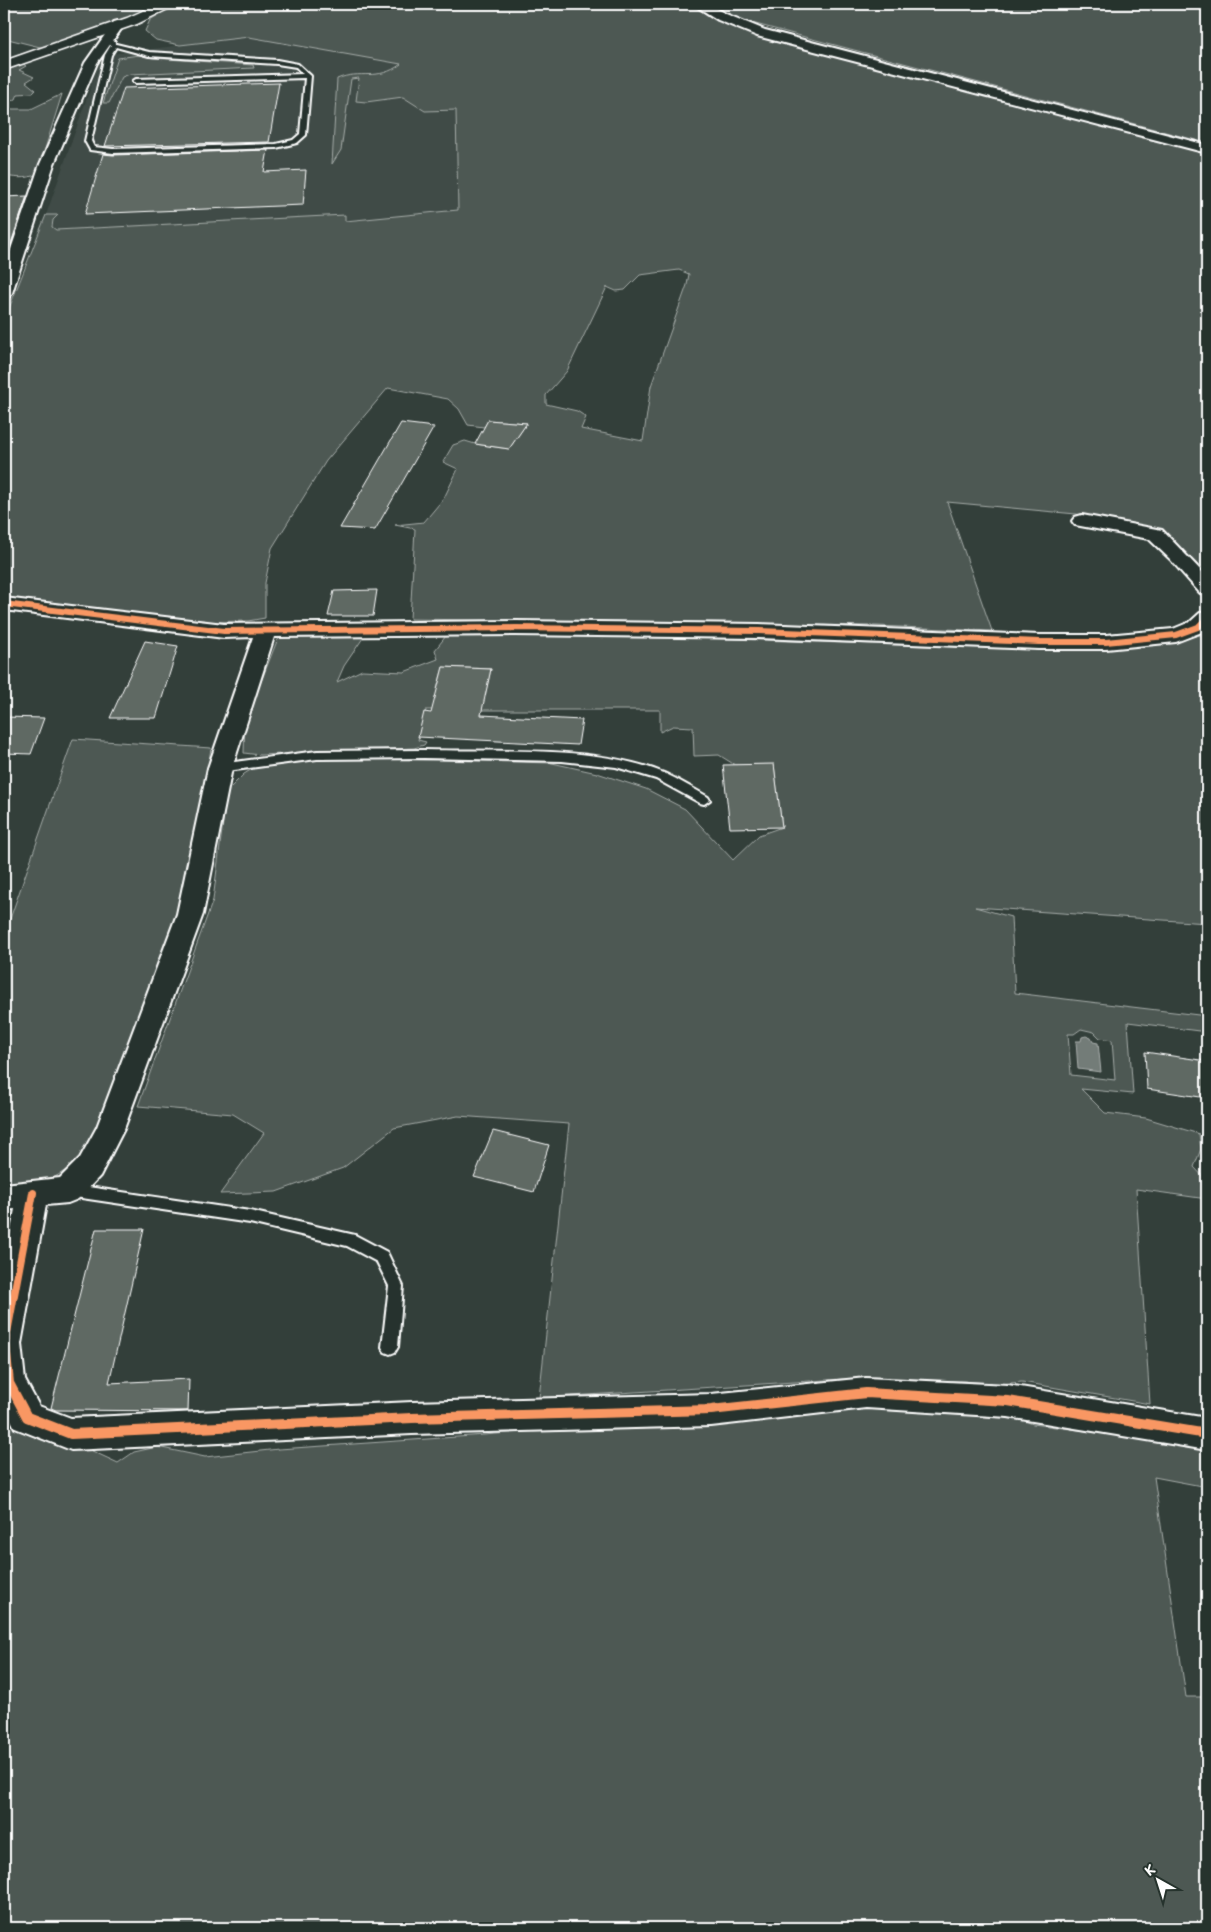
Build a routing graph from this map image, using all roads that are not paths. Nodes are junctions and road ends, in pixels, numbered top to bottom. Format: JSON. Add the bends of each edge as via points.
{"nodes":[{"id":1,"x":168,"y":4,"type":"edge"},
{"id":2,"x":699,"y":4,"type":"edge"},
{"id":3,"x":114,"y":36,"type":"junction"},
{"id":4,"x":140,"y":52,"type":"junction"},
{"id":5,"x":124,"y":54,"type":"dead end"},
{"id":6,"x":116,"y":56,"type":"dead end"},
{"id":7,"x":108,"y":57,"type":"junction"},
{"id":8,"x":4,"y":66,"type":"edge"},
{"id":9,"x":308,"y":76,"type":"junction"},
{"id":10,"x":136,"y":81,"type":"dead end"},
{"id":11,"x":1207,"y":149,"type":"edge"},
{"id":12,"x":4,"y":293,"type":"edge"},
{"id":13,"x":1082,"y":522,"type":"dead end"},
{"id":14,"x":1207,"y":589,"type":"edge"},
{"id":15,"x":4,"y":604,"type":"edge"},
{"id":16,"x":1207,"y":618,"type":"edge"},
{"id":17,"x":266,"y":630,"type":"junction"},
{"id":18,"x":220,"y":768,"type":"junction"},
{"id":19,"x":704,"y":800,"type":"dead end"},
{"id":20,"x":68,"y":1190,"type":"junction"},
{"id":21,"x":18,"y":1195,"type":"edge"},
{"id":22,"x":390,"y":1347,"type":"dead end"},
{"id":23,"x":1207,"y":1434,"type":"edge"}],
"edges":[{"from":1,"to":3,"type":"street"},
{"from":2,"to":11,"type":"street","via":[[762,33]]},
{"from":3,"to":4,"type":"lane"},
{"from":3,"to":7,"type":"lane"},
{"from":3,"to":8,"type":"street"},
{"from":3,"to":12,"type":"street","via":[[91,63],[17,232]]},
{"from":4,"to":5,"type":"lane"},
{"from":4,"to":9,"type":"lane","via":[[288,63],[298,66]]},
{"from":6,"to":7,"type":"lane"},
{"from":7,"to":9,"type":"lane","via":[[88,140],[92,149],[102,151],[276,146],[295,142],[303,135]]},
{"from":9,"to":10,"type":"lane"},
{"from":13,"to":14,"type":"street","via":[[1155,534]]},
{"from":15,"to":17,"type":"street","via":[[206,630]]},
{"from":16,"to":17,"type":"street","via":[[1198,627],[1176,635],[1106,642],[759,631],[516,628]]},
{"from":17,"to":18,"type":"street"},
{"from":18,"to":19,"type":"lane","via":[[317,755],[562,757],[634,768],[660,776]]},
{"from":18,"to":20,"type":"street","via":[[190,914],[110,1129],[90,1167]]},
{"from":20,"to":21,"type":"street"},
{"from":20,"to":22,"type":"lane","via":[[250,1217],[350,1240],[382,1257],[396,1286]]},
{"from":21,"to":23,"type":"street","via":[[5,1344],[9,1383],[27,1417],[71,1434],[412,1418],[711,1410],[866,1393],[1008,1400]]}]}
